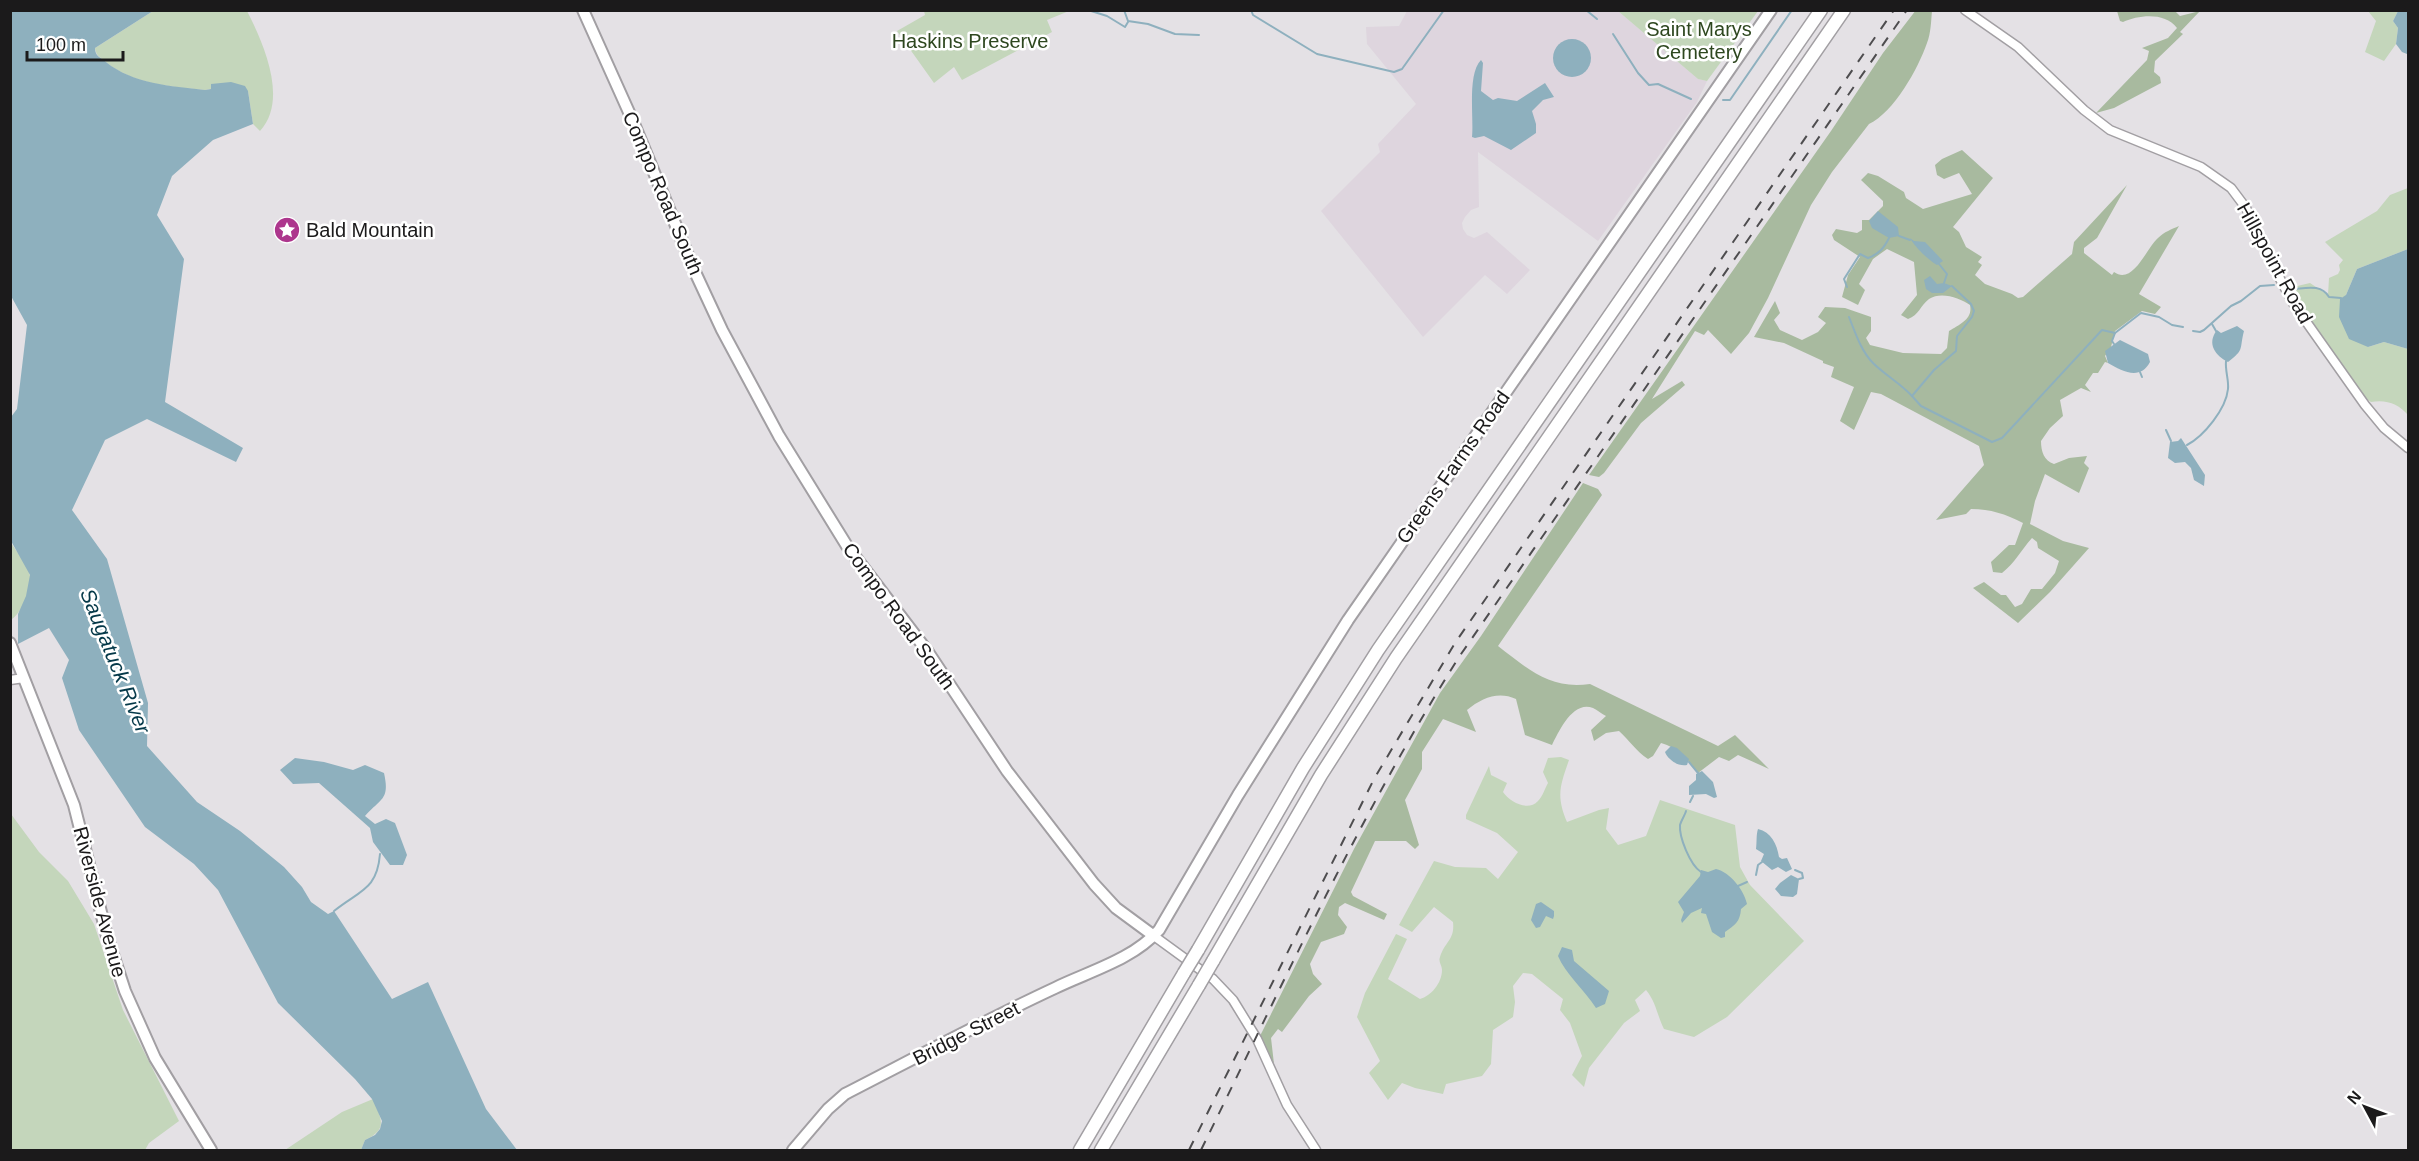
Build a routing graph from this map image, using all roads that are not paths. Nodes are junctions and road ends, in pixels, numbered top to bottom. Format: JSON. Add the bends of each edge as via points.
{"nodes":[{"id":1,"x":583,"y":10,"type":"edge"},
{"id":2,"x":1771,"y":10,"type":"edge"},
{"id":3,"x":1821,"y":10,"type":"edge"},
{"id":4,"x":1844,"y":10,"type":"edge"},
{"id":5,"x":1965,"y":10,"type":"edge"},
{"id":6,"x":2409,"y":448,"type":"edge"},
{"id":7,"x":11,"y":645,"type":"edge"},
{"id":8,"x":24,"y":678,"type":"junction"},
{"id":9,"x":10,"y":680,"type":"edge"},
{"id":10,"x":1154,"y":936,"type":"junction"},
{"id":11,"x":211,"y":1150,"type":"edge"},
{"id":12,"x":793,"y":1150,"type":"edge"},
{"id":13,"x":1080,"y":1150,"type":"edge"},
{"id":14,"x":1101,"y":1150,"type":"edge"},
{"id":15,"x":1316,"y":1150,"type":"edge"}],
"edges":[{"from":1,"to":10,"type":"main road","name":"Compo Road South","via":[[695,272],[779,436],[847,546],[928,652],[1007,771],[1094,884],[1116,908]]},
{"from":2,"to":10,"type":"main road","name":"Greens Farms Road","via":[[1348,620]]},
{"from":3,"to":13,"type":"highway","bridge":true,"via":[[1378,650],[1303,768]]},
{"from":4,"to":14,"type":"highway","bridge":true,"via":[[1390,667]]},
{"from":5,"to":6,"type":"street","name":"Hillspoint Road","via":[[2018,47],[2101,124],[2128,140],[2201,167],[2236,193],[2294,303],[2371,414]]},
{"from":7,"to":8,"type":"main road","name":"Riverside Avenue"},
{"from":8,"to":9,"type":"street"},
{"from":8,"to":11,"type":"main road","name":"Riverside Avenue","via":[[76,812],[120,979],[155,1058]]},
{"from":10,"to":12,"type":"main road","name":"Bridge Street","via":[[1121,958],[845,1094]]},
{"from":10,"to":15,"type":"street","name":"Compo Road South","via":[[1208,975],[1233,1000],[1257,1039],[1287,1105]]}]}
